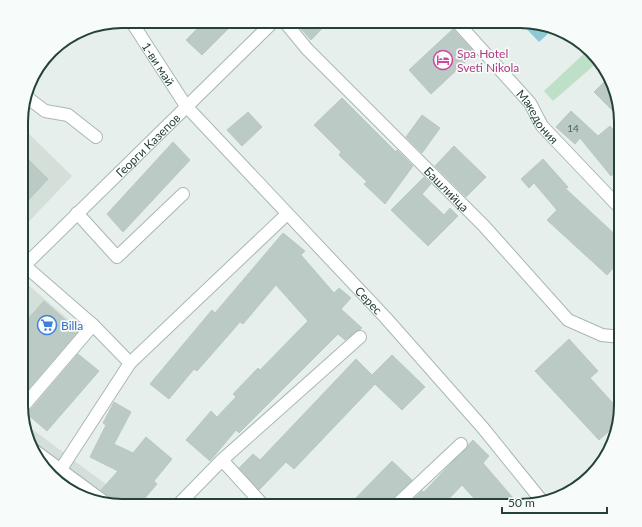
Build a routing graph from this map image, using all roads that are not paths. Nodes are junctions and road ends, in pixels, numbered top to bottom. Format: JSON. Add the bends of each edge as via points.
{"nodes":[{"id":1,"x":136,"y":28,"type":"edge"},
{"id":2,"x":267,"y":28,"type":"edge"},
{"id":3,"x":290,"y":28,"type":"edge"},
{"id":4,"x":462,"y":28,"type":"edge"},
{"id":5,"x":31,"y":100,"type":"edge"},
{"id":6,"x":186,"y":106,"type":"junction"},
{"id":7,"x":96,"y":137,"type":"dead end"},
{"id":8,"x":183,"y":194,"type":"dead end"},
{"id":9,"x":614,"y":203,"type":"edge"},
{"id":10,"x":77,"y":213,"type":"junction"},
{"id":11,"x":287,"y":214,"type":"junction"},
{"id":12,"x":28,"y":261,"type":"edge"},
{"id":13,"x":28,"y":270,"type":"edge"},
{"id":14,"x":93,"y":326,"type":"junction"},
{"id":15,"x":614,"y":336,"type":"edge"},
{"id":16,"x":360,"y":337,"type":"dead end"},
{"id":17,"x":130,"y":363,"type":"junction"},
{"id":18,"x":28,"y":401,"type":"edge"},
{"id":19,"x":461,"y":444,"type":"dead end"},
{"id":20,"x":44,"y":457,"type":"edge"},
{"id":21,"x":222,"y":460,"type":"junction"},
{"id":22,"x":61,"y":469,"type":"junction"},
{"id":23,"x":95,"y":495,"type":"edge"},
{"id":24,"x":538,"y":497,"type":"edge"},
{"id":25,"x":184,"y":499,"type":"edge"},
{"id":26,"x":258,"y":499,"type":"edge"},
{"id":27,"x":402,"y":499,"type":"edge"}],
"edges":[{"from":1,"to":6,"type":"street","name":"1-ви май"},
{"from":2,"to":6,"type":"street","name":"Георги Казепов"},
{"from":3,"to":15,"type":"street","name":"Башлийца","via":[[307,49],[484,226],[568,320],[602,334]]},
{"from":4,"to":9,"type":"street","name":"Македония","via":[[530,103],[542,126]]},
{"from":5,"to":7,"type":"street","via":[[45,111],[68,115]]},
{"from":6,"to":10,"type":"street","name":"Георги Казепов"},
{"from":6,"to":11,"type":"street","name":"Серес"},
{"from":8,"to":10,"type":"street","via":[[117,257]]},
{"from":10,"to":12,"type":"street","name":"Георги Казепов"},
{"from":11,"to":17,"type":"street"},
{"from":11,"to":24,"type":"street","name":"Серес","via":[[385,317],[483,428]]},
{"from":13,"to":14,"type":"street"},
{"from":14,"to":17,"type":"street"},
{"from":14,"to":18,"type":"street"},
{"from":16,"to":21,"type":"street"},
{"from":17,"to":22,"type":"street"},
{"from":19,"to":27,"type":"street"},
{"from":20,"to":22,"type":"street"},
{"from":21,"to":25,"type":"street"},
{"from":21,"to":26,"type":"street"},
{"from":22,"to":23,"type":"street"}]}
